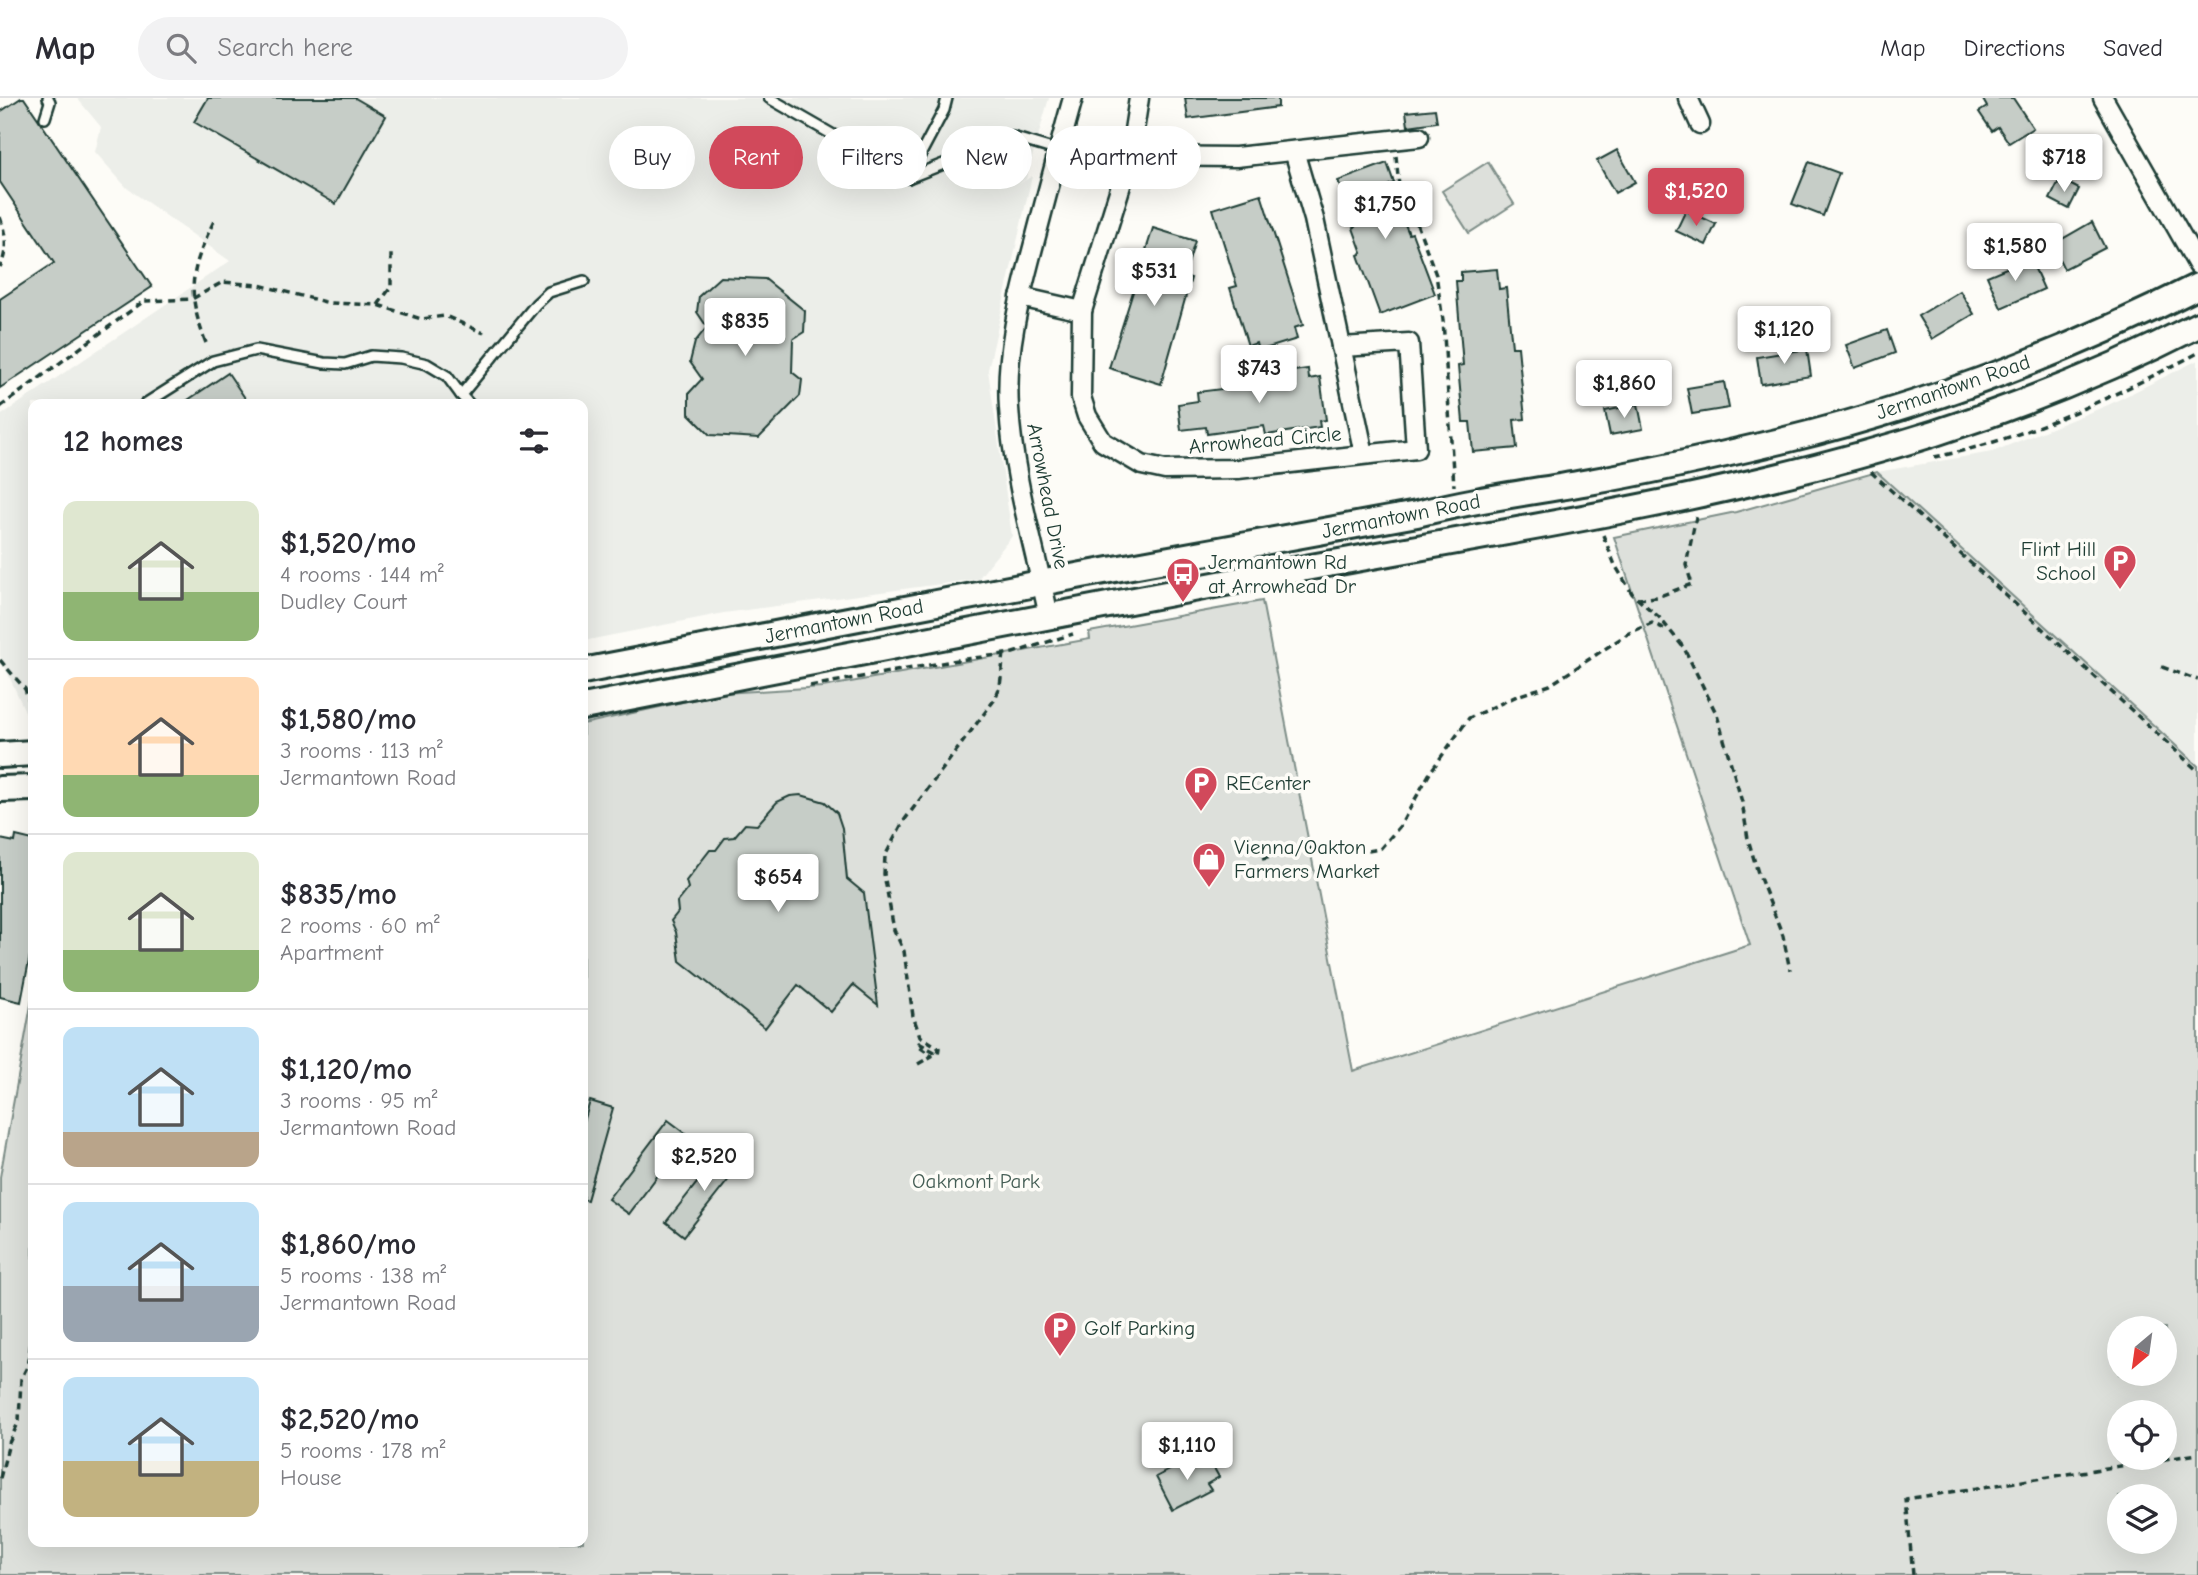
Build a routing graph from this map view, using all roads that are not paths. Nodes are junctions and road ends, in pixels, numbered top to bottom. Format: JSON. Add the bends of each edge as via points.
{"nodes":[{"id":1,"x":48,"y":98,"type":"edge"},
{"id":2,"x":769,"y":98,"type":"edge"},
{"id":3,"x":947,"y":98,"type":"edge"},
{"id":4,"x":1073,"y":98,"type":"edge"},
{"id":5,"x":1139,"y":98,"type":"edge"},
{"id":6,"x":1688,"y":98,"type":"edge"},
{"id":7,"x":2103,"y":98,"type":"edge"},
{"id":8,"x":45,"y":118,"type":"dead end"},
{"id":9,"x":1700,"y":124,"type":"dead end"},
{"id":10,"x":818,"y":126,"type":"edge"},
{"id":11,"x":1066,"y":126,"type":"edge"},
{"id":12,"x":1135,"y":126,"type":"edge"},
{"id":13,"x":1419,"y":137,"type":"dead end"},
{"id":14,"x":927,"y":142,"type":"edge"},
{"id":15,"x":1046,"y":147,"type":"edge"},
{"id":16,"x":1294,"y":151,"type":"junction"},
{"id":17,"x":1201,"y":157,"type":"edge"},
{"id":18,"x":927,"y":171,"type":"edge"},
{"id":19,"x":1049,"y":189,"type":"edge"},
{"id":20,"x":1120,"y":189,"type":"edge"},
{"id":21,"x":2198,"y":265,"type":"edge"},
{"id":22,"x":584,"y":281,"type":"dead end"},
{"id":23,"x":2198,"y":286,"type":"edge"},
{"id":24,"x":1020,"y":297,"type":"junction"},
{"id":25,"x":1082,"y":311,"type":"junction"},
{"id":26,"x":2198,"y":325,"type":"edge"},
{"id":27,"x":1341,"y":347,"type":"junction"},
{"id":28,"x":461,"y":395,"type":"junction"},
{"id":29,"x":153,"y":399,"type":"edge"},
{"id":30,"x":465,"y":399,"type":"edge"},
{"id":31,"x":1364,"y":454,"type":"junction"},
{"id":32,"x":1042,"y":582,"type":"junction"},
{"id":33,"x":1049,"y":617,"type":"junction"},
{"id":34,"x":588,"y":670,"type":"edge"},
{"id":35,"x":588,"y":706,"type":"edge"},
{"id":36,"x":28,"y":753,"type":"edge"},
{"id":37,"x":0,"y":755,"type":"edge"},
{"id":38,"x":28,"y":788,"type":"edge"},
{"id":39,"x":0,"y":789,"type":"edge"}],
"edges":[{"from":1,"to":8,"type":"lane"},
{"from":2,"to":10,"type":"lane"},
{"from":3,"to":14,"type":"lane"},
{"from":4,"to":11,"type":"street","name":"Arrowhead Drive"},
{"from":5,"to":12,"type":"street","name":"Arrowhead Circle"},
{"from":6,"to":9,"type":"street"},
{"from":7,"to":21,"type":"street"},
{"from":13,"to":16,"type":"street"},
{"from":15,"to":18,"type":"lane","via":[[1012,137]]},
{"from":16,"to":17,"type":"street"},
{"from":16,"to":27,"type":"street","name":"Arrowhead Circle","via":[[1314,219]]},
{"from":19,"to":24,"type":"street","name":"Arrowhead Drive"},
{"from":20,"to":25,"type":"street","name":"Arrowhead Circle"},
{"from":22,"to":28,"type":"lane","via":[[549,292],[536,304]]},
{"from":23,"to":32,"type":"main road","name":"Jermantown Road","via":[[2137,317],[1989,377],[1783,440],[1593,481]]},
{"from":24,"to":25,"type":"street"},
{"from":24,"to":32,"type":"street","name":"Arrowhead Drive","via":[[1011,343],[1009,407],[1013,452]]},
{"from":25,"to":31,"type":"street","name":"Arrowhead Circle","via":[[1081,397],[1087,416],[1103,442],[1142,465],[1165,470],[1238,469]]},
{"from":26,"to":33,"type":"main road","name":"Jermantown Road","via":[[2086,377],[1935,433],[1763,480]]},
{"from":27,"to":31,"type":"street","name":"Arrowhead Circle"},
{"from":27,"to":31,"type":"street","name":"Arrowhead Circle","via":[[1409,343],[1416,449]]},
{"from":28,"to":29,"type":"lane","via":[[447,376],[427,363],[371,356],[345,364],[324,363],[256,350],[213,361]]},
{"from":28,"to":30,"type":"lane"},
{"from":32,"to":33,"type":"street","name":"Arrowhead Drive"},
{"from":32,"to":34,"type":"main road","name":"Jermantown Road"},
{"from":33,"to":35,"type":"main road","name":"Jermantown Road"},
{"from":36,"to":37,"type":"main road"},
{"from":38,"to":39,"type":"main road"}]}
